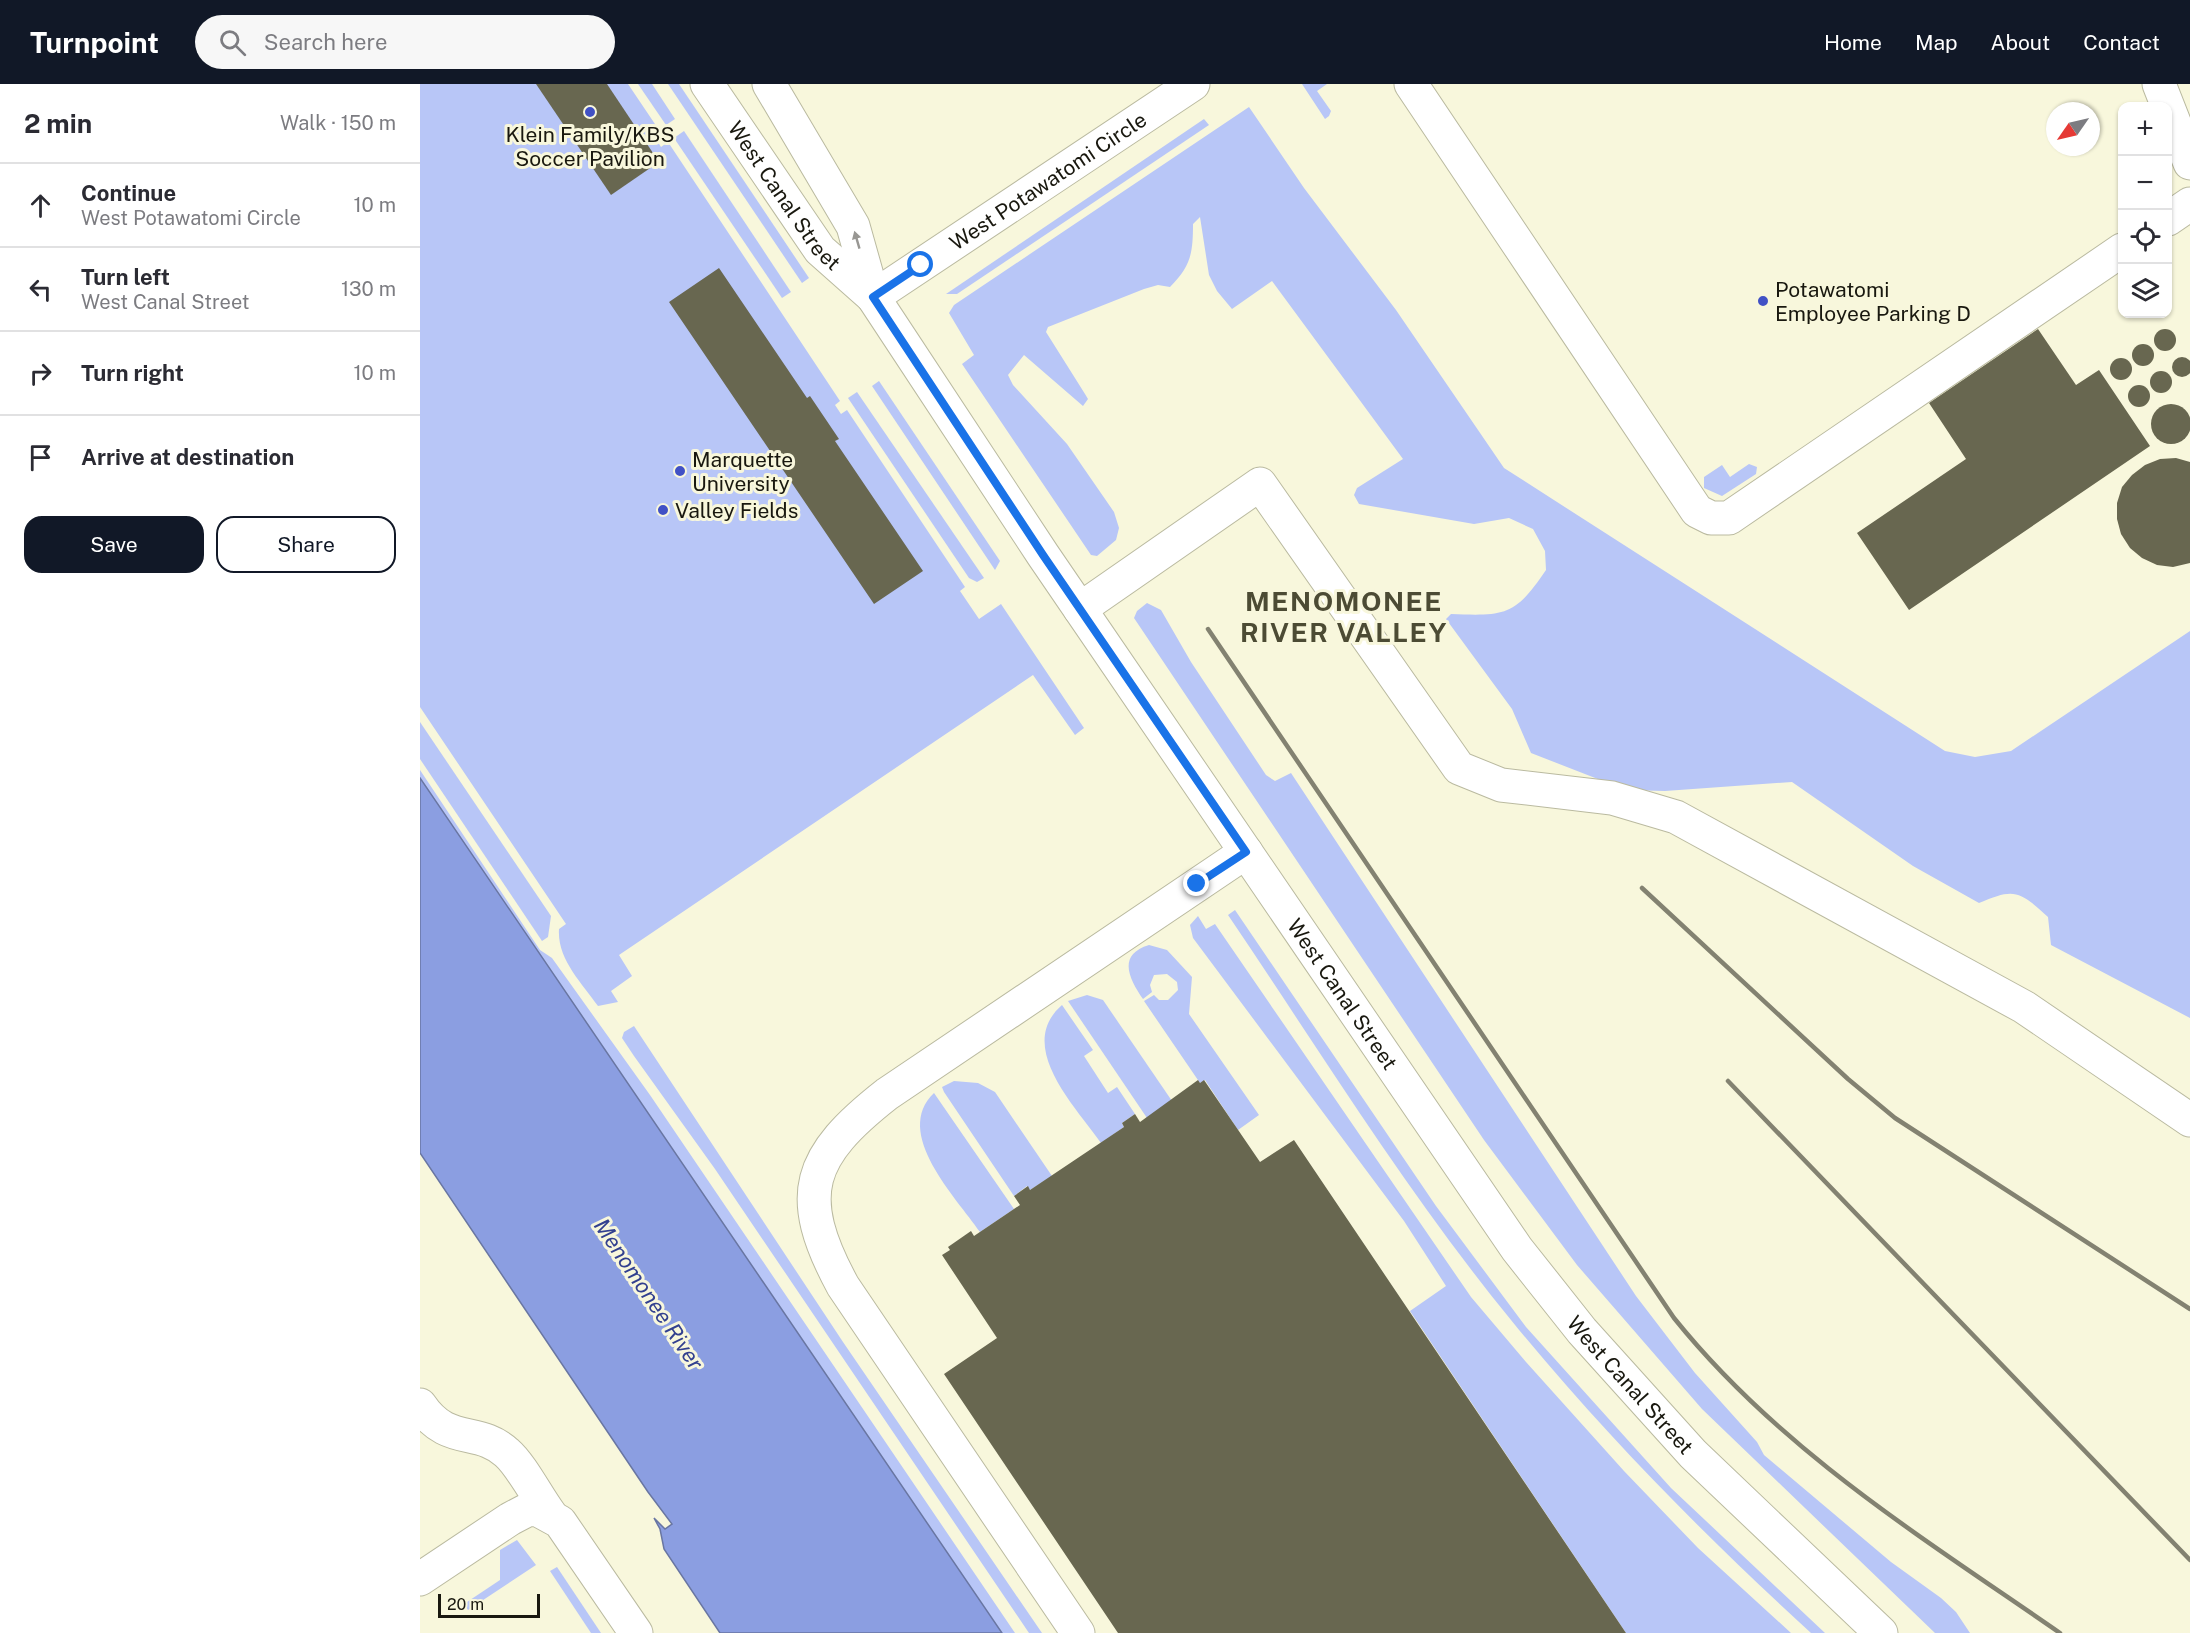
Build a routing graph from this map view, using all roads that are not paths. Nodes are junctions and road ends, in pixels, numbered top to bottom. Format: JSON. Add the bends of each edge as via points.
{"nodes":[{"id":1,"x":707,"y":84,"type":"edge"},
{"id":2,"x":770,"y":84,"type":"edge"},
{"id":3,"x":1193,"y":84,"type":"edge"},
{"id":4,"x":1411,"y":84,"type":"edge"},
{"id":5,"x":2159,"y":84,"type":"edge"},
{"id":6,"x":2190,"y":163,"type":"edge"},
{"id":7,"x":2190,"y":204,"type":"edge"},
{"id":8,"x":2172,"y":216,"type":"edge"},
{"id":9,"x":2118,"y":253,"type":"edge"},
{"id":10,"x":873,"y":297,"type":"junction"},
{"id":11,"x":1080,"y":609,"type":"junction"},
{"id":12,"x":1246,"y":852,"type":"junction"},
{"id":13,"x":2190,"y":1120,"type":"edge"},
{"id":14,"x":423,"y":1417,"type":"edge"},
{"id":15,"x":550,"y":1514,"type":"junction"},
{"id":16,"x":420,"y":1579,"type":"edge"},
{"id":17,"x":636,"y":1633,"type":"edge"},
{"id":18,"x":1078,"y":1633,"type":"edge"},
{"id":19,"x":1881,"y":1633,"type":"edge"}],
"edges":[{"from":1,"to":10,"type":"street","name":"West Canal Street","via":[[820,250]]},
{"from":10,"to":2,"type":"street","name":"West Canal Street","one_way":true,"via":[[853,226]]},
{"from":3,"to":10,"type":"street","name":"West Potawatomi Circle"},
{"from":4,"to":9,"type":"street","via":[[1697,511],[1711,518],[1729,518]]},
{"from":5,"to":6,"type":"street"},
{"from":7,"to":8,"type":"street"},
{"from":10,"to":11,"type":"street","name":"West Canal Street"},
{"from":11,"to":12,"type":"street","name":"West Canal Street"},
{"from":11,"to":13,"type":"street","via":[[1260,484],[1459,768],[1501,785],[1612,798],[1676,816],[2024,1007]]},
{"from":12,"to":18,"type":"street","via":[[887,1094],[843,1133],[823,1158],[814,1188],[817,1224],[826,1254],[843,1286]]},
{"from":12,"to":19,"type":"street","name":"West Canal Street","via":[[1484,1205],[1560,1304],[1693,1454]]},
{"from":14,"to":15,"type":"street","via":[[454,1434],[486,1440],[508,1453]]},
{"from":15,"to":16,"type":"street","via":[[529,1509],[518,1514]]},
{"from":15,"to":17,"type":"street","via":[[560,1522]]}]}
